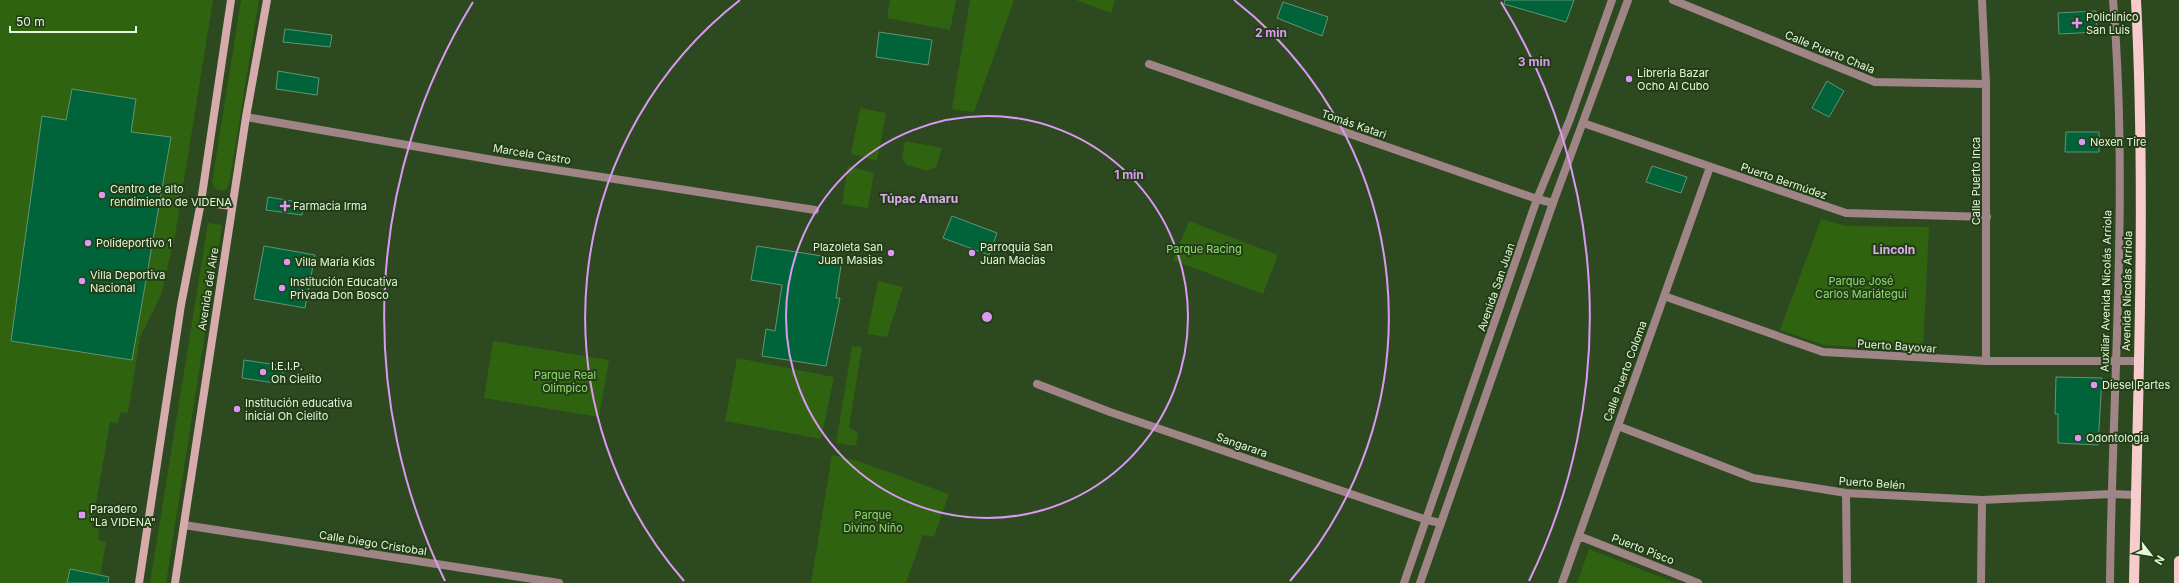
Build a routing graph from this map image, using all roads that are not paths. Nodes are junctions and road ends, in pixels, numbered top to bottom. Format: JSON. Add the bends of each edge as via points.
{"nodes":[{"id":1,"x":231,"y":0,"type":"edge"},
{"id":2,"x":267,"y":0,"type":"edge"},
{"id":3,"x":1612,"y":0,"type":"edge"},
{"id":4,"x":1628,"y":0,"type":"edge"},
{"id":5,"x":1673,"y":0,"type":"edge"},
{"id":6,"x":1982,"y":0,"type":"edge"},
{"id":7,"x":2113,"y":0,"type":"edge"},
{"id":8,"x":2136,"y":0,"type":"edge"},
{"id":9,"x":1149,"y":64,"type":"dead end"},
{"id":10,"x":1986,"y":84,"type":"junction"},
{"id":11,"x":246,"y":117,"type":"junction"},
{"id":12,"x":1583,"y":122,"type":"junction"},
{"id":13,"x":1710,"y":167,"type":"junction"},
{"id":14,"x":1537,"y":199,"type":"junction"},
{"id":15,"x":201,"y":202,"type":"junction"},
{"id":16,"x":1553,"y":203,"type":"junction"},
{"id":17,"x":232,"y":206,"type":"junction"},
{"id":18,"x":815,"y":210,"type":"dead end"},
{"id":19,"x":1987,"y":217,"type":"junction"},
{"id":20,"x":1664,"y":296,"type":"junction"},
{"id":21,"x":2117,"y":360,"type":"junction"},
{"id":22,"x":1986,"y":361,"type":"junction"},
{"id":23,"x":2138,"y":361,"type":"junction"},
{"id":24,"x":1037,"y":384,"type":"dead end"},
{"id":25,"x":1618,"y":426,"type":"junction"},
{"id":26,"x":1846,"y":493,"type":"junction"},
{"id":27,"x":2111,"y":494,"type":"junction"},
{"id":28,"x":2136,"y":495,"type":"junction"},
{"id":29,"x":1982,"y":500,"type":"junction"},
{"id":30,"x":1427,"y":520,"type":"junction"},
{"id":31,"x":1441,"y":523,"type":"junction"},
{"id":32,"x":184,"y":525,"type":"junction"},
{"id":33,"x":1579,"y":536,"type":"junction"},
{"id":34,"x":2179,"y":561,"type":"edge"},
{"id":35,"x":539,"y":582,"type":"edge"},
{"id":36,"x":139,"y":583,"type":"edge"},
{"id":37,"x":175,"y":583,"type":"edge"},
{"id":38,"x":559,"y":583,"type":"edge"},
{"id":39,"x":1404,"y":583,"type":"edge"},
{"id":40,"x":1420,"y":583,"type":"edge"},
{"id":41,"x":1562,"y":583,"type":"edge"},
{"id":42,"x":1698,"y":583,"type":"edge"},
{"id":43,"x":1847,"y":583,"type":"edge"},
{"id":44,"x":1981,"y":583,"type":"edge"},
{"id":45,"x":2110,"y":583,"type":"edge"},
{"id":46,"x":2134,"y":583,"type":"edge"},
{"id":47,"x":2179,"y":583,"type":"edge"}],
"edges":[{"from":1,"to":15,"type":"main road","name":"Avenida del Aire"},
{"from":2,"to":11,"type":"main road","name":"Avenida del Aire"},
{"from":3,"to":14,"type":"street","name":"Avenida San Juan","via":[[1570,119]]},
{"from":4,"to":12,"type":"street"},
{"from":5,"to":10,"type":"street","name":"Calle Puerto Chala","via":[[1875,82]]},
{"from":6,"to":10,"type":"street","name":"Calle Puerto Inca"},
{"from":7,"to":21,"type":"street","name":"Auxiliar Avenida Nicolás Arriola","via":[[2119,76]]},
{"from":8,"to":23,"type":"main road","name":"Avenida Nicolás Arriola","via":[[2140,137]]},
{"from":9,"to":14,"type":"street","name":"Tomás Katari"},
{"from":10,"to":19,"type":"street","name":"Calle Puerto Inca"},
{"from":11,"to":17,"type":"main road","name":"Avenida del Aire"},
{"from":11,"to":18,"type":"street","name":"Marcela Castro","via":[[505,162]]},
{"from":12,"to":13,"type":"street","name":"Puerto Bermúdez"},
{"from":12,"to":16,"type":"street"},
{"from":13,"to":19,"type":"street","name":"Puerto Bermúdez","via":[[1846,213]]},
{"from":13,"to":20,"type":"street","name":"Calle Puerto Coloma"},
{"from":14,"to":16,"type":"street","name":"Tomás Katari"},
{"from":14,"to":30,"type":"street","name":"Avenida San Juan"},
{"from":15,"to":17,"type":"main road"},
{"from":15,"to":36,"type":"main road","name":"Avenida del Aire","via":[[181,305]]},
{"from":16,"to":31,"type":"street"},
{"from":17,"to":32,"type":"main road","name":"Avenida del Aire"},
{"from":19,"to":22,"type":"street","name":"Calle Puerto Inca"},
{"from":20,"to":22,"type":"street","name":"Puerto Bayovar","via":[[1823,352]]},
{"from":20,"to":25,"type":"street","name":"Calle Puerto Coloma"},
{"from":21,"to":22,"type":"street","name":"Puerto Bayovar"},
{"from":21,"to":23,"type":"street","name":"Puerto Bayovar"},
{"from":21,"to":27,"type":"street","name":"Auxiliar Avenida Nicolás Arriola"},
{"from":23,"to":28,"type":"main road","name":"Avenida Nicolás Arriola"},
{"from":24,"to":30,"type":"street","name":"Sangarara","via":[[1110,412]]},
{"from":25,"to":26,"type":"street","name":"Puerto Belén","via":[[1753,478]]},
{"from":25,"to":33,"type":"street","name":"Calle Puerto Coloma"},
{"from":26,"to":29,"type":"street","name":"Puerto Belén"},
{"from":26,"to":43,"type":"street"},
{"from":27,"to":28,"type":"street","name":"Puerto Belén"},
{"from":27,"to":29,"type":"street","name":"Puerto Belén"},
{"from":27,"to":45,"type":"street","name":"Auxiliar Avenida Nicolás Arriola"},
{"from":28,"to":46,"type":"main road","name":"Avenida Nicolás Arriola"},
{"from":29,"to":44,"type":"street"},
{"from":30,"to":31,"type":"street","name":"Sangarara"},
{"from":30,"to":39,"type":"street","name":"Avenida San Juan"},
{"from":31,"to":40,"type":"street"},
{"from":32,"to":35,"type":"street","name":"Calle Diego Cristobal"},
{"from":32,"to":37,"type":"main road","name":"Avenida del Aire"},
{"from":33,"to":41,"type":"street","name":"Calle Puerto Coloma"},
{"from":33,"to":42,"type":"street","name":"Puerto Pisco"},
{"from":34,"to":47,"type":"main road"},
{"from":35,"to":38,"type":"street","name":"Calle Diego Cristobal"}]}
